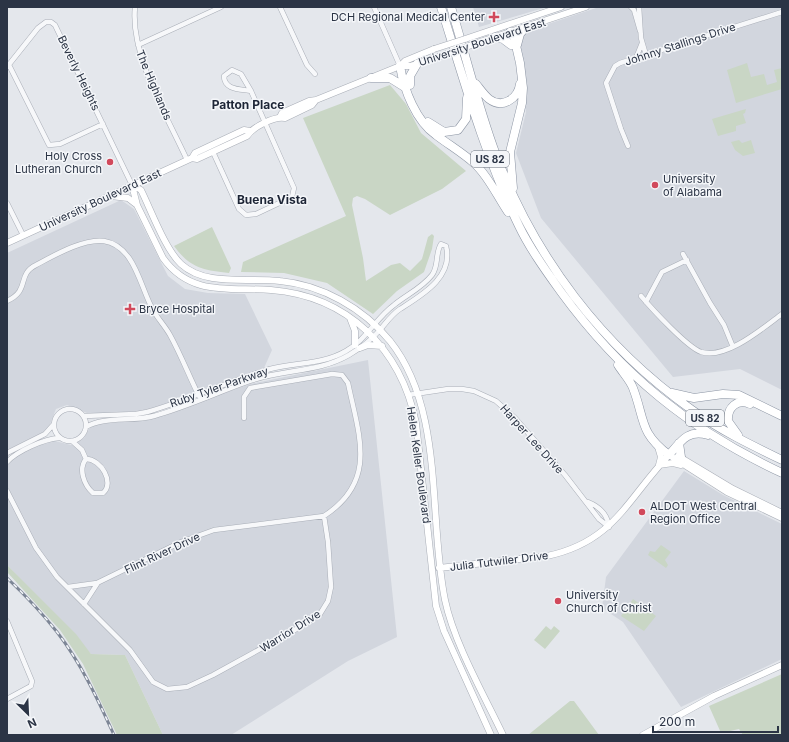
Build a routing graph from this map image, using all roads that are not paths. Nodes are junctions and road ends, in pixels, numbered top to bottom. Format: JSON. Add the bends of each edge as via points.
{"nodes":[{"id":1,"x":135,"y":7,"type":"edge"},
{"id":2,"x":221,"y":7,"type":"edge"},
{"id":3,"x":280,"y":7,"type":"edge"},
{"id":4,"x":374,"y":7,"type":"edge"},
{"id":5,"x":441,"y":7,"type":"edge"},
{"id":6,"x":451,"y":7,"type":"edge"},
{"id":7,"x":561,"y":7,"type":"edge"},
{"id":8,"x":586,"y":7,"type":"edge"},
{"id":9,"x":631,"y":7,"type":"edge"},
{"id":10,"x":640,"y":7,"type":"edge"},
{"id":11,"x":782,"y":12,"type":"edge"},
{"id":12,"x":525,"y":28,"type":"junction"},
{"id":13,"x":510,"y":32,"type":"junction"},
{"id":14,"x":641,"y":32,"type":"junction"},
{"id":15,"x":495,"y":37,"type":"junction"},
{"id":16,"x":642,"y":43,"type":"junction"},
{"id":17,"x":138,"y":45,"type":"junction"},
{"id":18,"x":514,"y":47,"type":"junction"},
{"id":19,"x":646,"y":55,"type":"junction"},
{"id":20,"x":636,"y":58,"type":"junction"},
{"id":21,"x":399,"y":62,"type":"junction"},
{"id":22,"x":417,"y":64,"type":"junction"},
{"id":23,"x":8,"y":66,"type":"edge"},
{"id":24,"x":315,"y":74,"type":"dead end"},
{"id":25,"x":371,"y":78,"type":"junction"},
{"id":26,"x":473,"y":79,"type":"junction"},
{"id":27,"x":408,"y":86,"type":"junction"},
{"id":28,"x":466,"y":90,"type":"junction"},
{"id":29,"x":251,"y":91,"type":"junction"},
{"id":30,"x":103,"y":124,"type":"junction"},
{"id":31,"x":266,"y":124,"type":"junction"},
{"id":32,"x":250,"y":131,"type":"junction"},
{"id":33,"x":628,"y":146,"type":"dead end"},
{"id":34,"x":213,"y":152,"type":"junction"},
{"id":35,"x":189,"y":159,"type":"junction"},
{"id":36,"x":132,"y":185,"type":"junction"},
{"id":37,"x":110,"y":196,"type":"junction"},
{"id":38,"x":516,"y":202,"type":"junction"},
{"id":39,"x":7,"y":203,"type":"edge"},
{"id":40,"x":137,"y":205,"type":"junction"},
{"id":41,"x":519,"y":226,"type":"junction"},
{"id":42,"x":23,"y":235,"type":"junction"},
{"id":43,"x":7,"y":243,"type":"edge"},
{"id":44,"x":683,"y":254,"type":"dead end"},
{"id":45,"x":687,"y":260,"type":"junction"},
{"id":46,"x":424,"y":284,"type":"junction"},
{"id":47,"x":428,"y":290,"type":"junction"},
{"id":48,"x":640,"y":296,"type":"dead end"},
{"id":49,"x":7,"y":301,"type":"edge"},
{"id":50,"x":646,"y":302,"type":"junction"},
{"id":51,"x":393,"y":305,"type":"junction"},
{"id":52,"x":398,"y":310,"type":"junction"},
{"id":53,"x":782,"y":314,"type":"edge"},
{"id":54,"x":350,"y":317,"type":"junction"},
{"id":55,"x":374,"y":324,"type":"junction"},
{"id":56,"x":380,"y":330,"type":"junction"},
{"id":57,"x":371,"y":334,"type":"junction"},
{"id":58,"x":382,"y":346,"type":"junction"},
{"id":59,"x":357,"y":347,"type":"junction"},
{"id":60,"x":733,"y":347,"type":"junction"},
{"id":61,"x":609,"y":351,"type":"junction"},
{"id":62,"x":418,"y":393,"type":"junction"},
{"id":63,"x":669,"y":393,"type":"junction"},
{"id":64,"x":198,"y":394,"type":"junction"},
{"id":65,"x":408,"y":395,"type":"junction"},
{"id":66,"x":200,"y":400,"type":"junction"},
{"id":67,"x":84,"y":416,"type":"junction"},
{"id":68,"x":782,"y":416,"type":"edge"},
{"id":69,"x":244,"y":418,"type":"dead end"},
{"id":70,"x":782,"y":420,"type":"edge"},
{"id":71,"x":53,"y":425,"type":"junction"},
{"id":72,"x":86,"y":427,"type":"junction"},
{"id":73,"x":712,"y":436,"type":"junction"},
{"id":74,"x":81,"y":437,"type":"junction"},
{"id":75,"x":59,"y":438,"type":"junction"},
{"id":76,"x":72,"y":441,"type":"junction"},
{"id":77,"x":744,"y":441,"type":"junction"},
{"id":78,"x":679,"y":443,"type":"junction"},
{"id":79,"x":658,"y":447,"type":"junction"},
{"id":80,"x":82,"y":450,"type":"junction"},
{"id":81,"x":7,"y":453,"type":"edge"},
{"id":82,"x":669,"y":455,"type":"junction"},
{"id":83,"x":681,"y":457,"type":"junction"},
{"id":84,"x":86,"y":459,"type":"junction"},
{"id":85,"x":782,"y":460,"type":"edge"},
{"id":86,"x":7,"y":462,"type":"edge"},
{"id":87,"x":659,"y":465,"type":"junction"},
{"id":88,"x":684,"y":466,"type":"junction"},
{"id":89,"x":782,"y":473,"type":"edge"},
{"id":90,"x":7,"y":492,"type":"edge"},
{"id":91,"x":782,"y":513,"type":"edge"},
{"id":92,"x":324,"y":516,"type":"junction"},
{"id":93,"x":782,"y":518,"type":"edge"},
{"id":94,"x":609,"y":526,"type":"junction"},
{"id":95,"x":441,"y":568,"type":"junction"},
{"id":96,"x":432,"y":569,"type":"junction"},
{"id":97,"x":97,"y":583,"type":"junction"},
{"id":98,"x":68,"y":587,"type":"junction"},
{"id":99,"x":84,"y":604,"type":"junction"},
{"id":100,"x":7,"y":621,"type":"edge"},
{"id":101,"x":9,"y":628,"type":"edge"},
{"id":102,"x":782,"y":665,"type":"edge"},
{"id":103,"x":7,"y":699,"type":"edge"},
{"id":104,"x":491,"y":735,"type":"edge"},
{"id":105,"x":502,"y":735,"type":"edge"},
{"id":106,"x":644,"y":735,"type":"edge"}],
"edges":[{"from":1,"to":17,"type":"street","name":"The Highlands"},
{"from":2,"to":17,"type":"street"},
{"from":3,"to":24,"type":"street","via":[[304,60]]},
{"from":4,"to":21,"type":"street"},
{"from":5,"to":28,"type":"highway","number":"US 82"},
{"from":6,"to":26,"type":"highway","number":"US 82"},
{"from":7,"to":21,"type":"street","name":"University Boulevard East","bridge":true},
{"from":8,"to":12,"type":"street","name":"University Boulevard East"},
{"from":9,"to":14,"type":"street"},
{"from":10,"to":14,"type":"street"},
{"from":11,"to":19,"type":"street","name":"Johnny Stallings Drive"},
{"from":12,"to":13,"type":"street","name":"University Boulevard East"},
{"from":12,"to":18,"type":"highway"},
{"from":13,"to":15,"type":"street","name":"University Boulevard East"},
{"from":13,"to":18,"type":"highway","via":[[514,37]]},
{"from":14,"to":16,"type":"street"},
{"from":15,"to":18,"type":"highway"},
{"from":15,"to":22,"type":"street","name":"University Boulevard East","bridge":true},
{"from":16,"to":19,"type":"street"},
{"from":16,"to":20,"type":"street"},
{"from":17,"to":35,"type":"street","name":"The Highlands","via":[[145,66]]},
{"from":18,"to":26,"type":"highway","via":[[520,83],[518,93],[513,98],[504,102],[491,101]]},
{"from":18,"to":38,"type":"highway","via":[[523,88],[522,103],[510,152]]},
{"from":19,"to":20,"type":"street","name":"Johnny Stallings Drive"},
{"from":20,"to":33,"type":"street","name":"Johnny Stallings Drive","via":[[615,66],[606,83]]},
{"from":21,"to":22,"type":"street","name":"University Boulevard East","via":[[410,66]]},
{"from":21,"to":25,"type":"street","name":"University Boulevard East"},
{"from":21,"to":27,"type":"highway"},
{"from":22,"to":27,"type":"highway"},
{"from":23,"to":30,"type":"street","via":[[46,141],[52,146]]},
{"from":23,"to":30,"type":"street","name":"Beverly Heights","via":[[38,28],[46,22],[51,22],[60,34]]},
{"from":25,"to":27,"type":"highway","via":[[390,78]]},
{"from":25,"to":31,"type":"street","name":"University Boulevard East","via":[[316,100],[312,105],[285,118],[280,117]]},
{"from":26,"to":38,"type":"highway","number":"US 82","via":[[487,130]]},
{"from":27,"to":28,"type":"highway","via":[[423,117],[444,132],[456,131],[465,122],[468,107]]},
{"from":27,"to":41,"type":"highway","via":[[418,116],[424,124],[480,169]]},
{"from":28,"to":41,"type":"highway","number":"US 82","via":[[488,153]]},
{"from":29,"to":29,"type":"street","via":[[245,78],[237,71],[228,72],[224,76],[224,81],[232,87]]},
{"from":29,"to":31,"type":"street"},
{"from":30,"to":36,"type":"street","name":"Beverly Heights"},
{"from":31,"to":32,"type":"street","name":"University Boulevard East"},
{"from":31,"to":34,"type":"street","via":[[289,174],[294,191],[292,197],[251,216],[244,214],[239,209]]},
{"from":32,"to":34,"type":"street","name":"University Boulevard East","via":[[246,136]]},
{"from":32,"to":35,"type":"street","name":"University Boulevard East","via":[[237,133],[195,153]]},
{"from":34,"to":35,"type":"street","name":"University Boulevard East","via":[[197,159]]},
{"from":35,"to":36,"type":"street","name":"University Boulevard East"},
{"from":36,"to":37,"type":"street","name":"University Boulevard East"},
{"from":36,"to":40,"type":"street","name":"Helen Keller Boulevard"},
{"from":36,"to":55,"type":"street","name":"Helen Keller Boulevard","via":[[141,190],[174,257],[189,270],[211,278],[281,281],[306,286],[330,294]]},
{"from":37,"to":40,"type":"street","via":[[128,198]]},
{"from":37,"to":42,"type":"street","name":"University Boulevard East"},
{"from":38,"to":63,"type":"highway","number":"US 82","via":[[552,266],[588,315]]},
{"from":39,"to":42,"type":"street"},
{"from":40,"to":54,"type":"street","name":"Helen Keller Boulevard","via":[[163,258],[174,271],[190,282],[210,288],[272,290],[296,294],[320,301]]},
{"from":41,"to":61,"type":"highway","number":"US 82","via":[[548,274]]},
{"from":42,"to":43,"type":"street","name":"University Boulevard East"},
{"from":44,"to":45,"type":"street"},
{"from":45,"to":50,"type":"street","via":[[662,272]]},
{"from":45,"to":60,"type":"street","via":[[724,325]]},
{"from":46,"to":47,"type":"street"},
{"from":46,"to":47,"type":"street","name":"Ruby Tyler Parkway","via":[[433,274],[438,260],[438,249],[441,244],[446,246],[447,256],[443,271]]},
{"from":46,"to":51,"type":"street","name":"Ruby Tyler Parkway"},
{"from":47,"to":52,"type":"street","name":"Ruby Tyler Parkway"},
{"from":48,"to":50,"type":"street"},
{"from":49,"to":64,"type":"street","via":[[21,291],[25,276],[34,266],[85,242],[95,240],[111,243],[122,251],[132,264],[152,309],[170,334]]},
{"from":50,"to":60,"type":"street","via":[[700,351],[718,351]]},
{"from":51,"to":52,"type":"street"},
{"from":51,"to":55,"type":"street","name":"Ruby Tyler Parkway"},
{"from":52,"to":56,"type":"street","name":"Ruby Tyler Parkway"},
{"from":53,"to":60,"type":"street"},
{"from":54,"to":57,"type":"street","name":"Helen Keller Boulevard"},
{"from":54,"to":59,"type":"street"},
{"from":55,"to":56,"type":"street","name":"Helen Keller Boulevard"},
{"from":55,"to":57,"type":"street","name":"Ruby Tyler Parkway"},
{"from":56,"to":57,"type":"street","name":"Ruby Tyler Parkway"},
{"from":56,"to":62,"type":"street","name":"Helen Keller Boulevard","via":[[398,352],[411,374]]},
{"from":57,"to":58,"type":"street","name":"Helen Keller Boulevard"},
{"from":57,"to":59,"type":"street","name":"Ruby Tyler Parkway"},
{"from":58,"to":59,"type":"street"},
{"from":58,"to":65,"type":"street","name":"Helen Keller Boulevard","via":[[397,369]]},
{"from":59,"to":64,"type":"street","name":"Ruby Tyler Parkway","via":[[323,361],[271,369]]},
{"from":59,"to":66,"type":"street","name":"Ruby Tyler Parkway","via":[[346,357],[328,365],[251,380]]},
{"from":61,"to":73,"type":"highway","number":"US 82","via":[[661,399]]},
{"from":61,"to":79,"type":"highway","via":[[633,387],[646,431]]},
{"from":62,"to":65,"type":"street","name":"Harper Lee Drive"},
{"from":62,"to":94,"type":"street","name":"Harper Lee Drive","via":[[462,389],[496,400],[515,418],[588,502],[599,519]]},
{"from":62,"to":95,"type":"street","name":"Helen Keller Boulevard","via":[[426,423]]},
{"from":63,"to":68,"type":"highway","via":[[694,398],[723,394],[739,395]]},
{"from":63,"to":77,"type":"highway","number":"US 82"},
{"from":64,"to":66,"type":"street"},
{"from":64,"to":67,"type":"street","name":"Ruby Tyler Parkway","via":[[138,414]]},
{"from":65,"to":96,"type":"street","name":"Helen Keller Boulevard","via":[[416,423]]},
{"from":66,"to":72,"type":"street","name":"Ruby Tyler Parkway","via":[[153,416],[134,420],[97,421]]},
{"from":67,"to":71,"type":"street","via":[[76,410],[67,408],[58,413]]},
{"from":67,"to":72,"type":"street"},
{"from":69,"to":92,"type":"street","via":[[244,397],[250,388],[332,374],[346,378],[360,447],[358,472],[353,487],[345,499]]},
{"from":70,"to":77,"type":"highway","via":[[747,402],[736,403],[729,411],[728,421]]},
{"from":71,"to":75,"type":"street"},
{"from":71,"to":81,"type":"street","via":[[45,434]]},
{"from":72,"to":74,"type":"street"},
{"from":73,"to":78,"type":"highway","via":[[693,433]]},
{"from":73,"to":89,"type":"highway","number":"US 82"},
{"from":74,"to":76,"type":"street"},
{"from":74,"to":80,"type":"street"},
{"from":75,"to":76,"type":"street"},
{"from":75,"to":86,"type":"street","via":[[45,441],[15,455]]},
{"from":76,"to":80,"type":"street"},
{"from":77,"to":85,"type":"highway","number":"US 82"},
{"from":78,"to":82,"type":"highway"},
{"from":78,"to":83,"type":"highway"},
{"from":79,"to":82,"type":"highway"},
{"from":79,"to":87,"type":"street"},
{"from":80,"to":84,"type":"street"},
{"from":82,"to":83,"type":"street","via":[[673,453]]},
{"from":82,"to":87,"type":"street","name":"Julia Tutwiler Drive"},
{"from":82,"to":88,"type":"street"},
{"from":83,"to":91,"type":"street","via":[[733,489]]},
{"from":84,"to":84,"type":"street","via":[[81,471],[88,487],[93,493],[103,493],[108,482],[101,466],[96,461]]},
{"from":87,"to":88,"type":"street","via":[[673,463]]},
{"from":87,"to":94,"type":"street","name":"Julia Tutwiler Drive"},
{"from":88,"to":93,"type":"street","via":[[727,492]]},
{"from":90,"to":98,"type":"street","name":"Warrior Drive","via":[[36,548]]},
{"from":92,"to":97,"type":"street","name":"Flint River Drive","via":[[214,530],[181,542]]},
{"from":92,"to":99,"type":"street","name":"Warrior Drive","via":[[331,587],[330,597],[323,610],[304,625],[250,656],[187,687],[167,689],[153,682],[130,650]]},
{"from":94,"to":95,"type":"street","name":"Julia Tutwiler Drive","via":[[585,543],[554,555]]},
{"from":95,"to":96,"type":"street","name":"Julia Tutwiler Drive"},
{"from":95,"to":105,"type":"street","name":"Helen Keller Boulevard","via":[[445,599],[453,627]]},
{"from":96,"to":104,"type":"street","name":"Helen Keller Boulevard","via":[[436,606],[444,631]]},
{"from":97,"to":98,"type":"street","name":"Flint River Drive"},
{"from":97,"to":99,"type":"street"},
{"from":98,"to":99,"type":"street","name":"Warrior Drive"},
{"from":100,"to":101,"type":"street"},
{"from":101,"to":103,"type":"street","via":[[32,681],[31,686]]},
{"from":102,"to":106,"type":"street","via":[[714,696]]}]}
